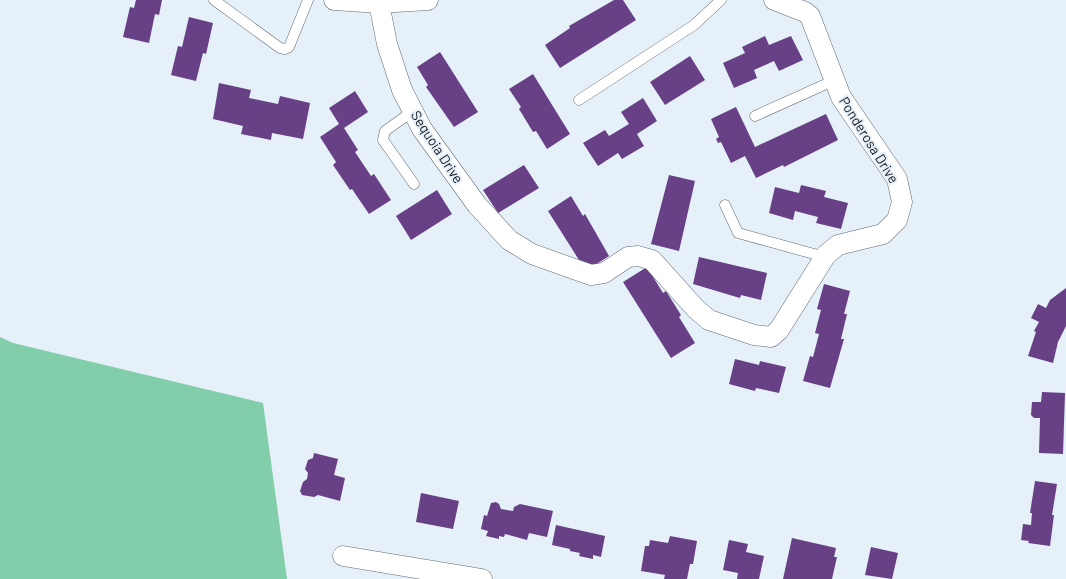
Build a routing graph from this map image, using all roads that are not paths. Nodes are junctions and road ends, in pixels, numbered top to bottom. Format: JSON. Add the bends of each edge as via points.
{"nodes":[{"id":1,"x":214,"y":0,"type":"edge"},
{"id":2,"x":308,"y":0,"type":"edge"},
{"id":3,"x":334,"y":0,"type":"edge"},
{"id":4,"x":421,"y":0,"type":"edge"},
{"id":5,"x":721,"y":0,"type":"edge"},
{"id":6,"x":774,"y":0,"type":"edge"},
{"id":7,"x":379,"y":3,"type":"junction"},
{"id":8,"x":835,"y":80,"type":"junction"},
{"id":9,"x":579,"y":100,"type":"dead end"},
{"id":10,"x":413,"y":111,"type":"junction"},
{"id":11,"x":755,"y":116,"type":"dead end"},
{"id":12,"x":414,"y":184,"type":"dead end"},
{"id":13,"x":725,"y":205,"type":"dead end"},
{"id":14,"x":501,"y":232,"type":"joint"},
{"id":15,"x":825,"y":257,"type":"junction"},
{"id":16,"x":343,"y":556,"type":"dead end"},
{"id":17,"x":473,"y":578,"type":"edge"}],
"edges":[{"from":1,"to":2,"type":"lane","via":[[280,48],[285,49]]},
{"from":3,"to":7,"type":"street"},
{"from":4,"to":7,"type":"street"},
{"from":5,"to":9,"type":"lane","via":[[694,25]]},
{"from":6,"to":8,"type":"street","name":"Ponderosa Drive","via":[[810,16]]},
{"from":7,"to":10,"type":"street","name":"Sequoia Drive","via":[[387,44],[402,90]]},
{"from":8,"to":11,"type":"lane"},
{"from":8,"to":15,"type":"street","name":"Ponderosa Drive","via":[[841,97],[897,179],[902,202],[897,220],[883,234],[838,245]]},
{"from":10,"to":12,"type":"lane","via":[[385,131],[383,140]]},
{"from":10,"to":14,"type":"street","name":"Sequoia Drive","via":[[422,129],[472,199]]},
{"from":13,"to":15,"type":"lane","via":[[738,233]]},
{"from":14,"to":15,"type":"street","name":"Ponderosa Drive","via":[[508,240],[532,254],[591,275],[604,273],[628,257],[638,256],[652,260],[709,320],[754,335],[771,337],[779,330]]},
{"from":16,"to":17,"type":"street"}]}
